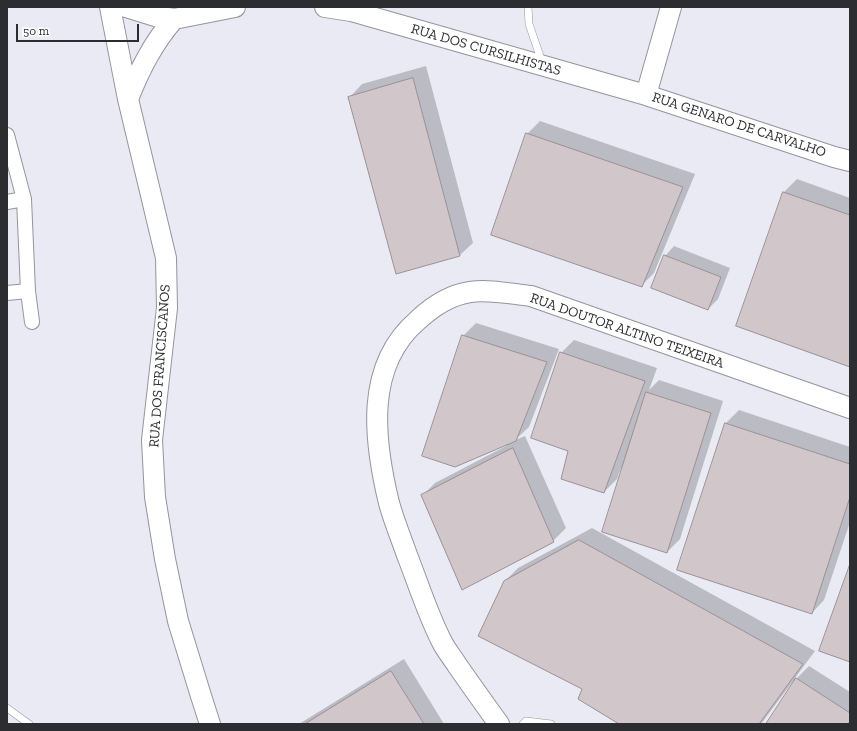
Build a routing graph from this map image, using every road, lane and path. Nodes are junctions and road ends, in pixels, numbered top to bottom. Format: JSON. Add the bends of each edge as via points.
{"nodes":[{"id":1,"x":110,"y":7,"type":"edge"},
{"id":2,"x":126,"y":7,"type":"edge"},
{"id":3,"x":235,"y":7,"type":"edge"},
{"id":4,"x":325,"y":7,"type":"edge"},
{"id":5,"x":528,"y":7,"type":"edge"},
{"id":6,"x":671,"y":7,"type":"edge"},
{"id":7,"x":174,"y":19,"type":"junction"},
{"id":8,"x":543,"y":66,"type":"junction"},
{"id":9,"x":646,"y":95,"type":"junction"},
{"id":10,"x":128,"y":99,"type":"junction"},
{"id":11,"x":7,"y":135,"type":"edge"},
{"id":12,"x":850,"y":161,"type":"edge"},
{"id":13,"x":24,"y":199,"type":"junction"},
{"id":14,"x":7,"y":202,"type":"edge"},
{"id":15,"x":28,"y":291,"type":"junction"},
{"id":16,"x":7,"y":293,"type":"edge"},
{"id":17,"x":32,"y":322,"type":"dead end"},
{"id":18,"x":850,"y":408,"type":"edge"},
{"id":19,"x":7,"y":708,"type":"edge"},
{"id":20,"x":29,"y":724,"type":"edge"},
{"id":21,"x":210,"y":724,"type":"edge"},
{"id":22,"x":499,"y":724,"type":"edge"},
{"id":23,"x":523,"y":724,"type":"edge"},
{"id":24,"x":551,"y":724,"type":"edge"}],
"edges":[{"from":1,"to":10,"type":"main road","name":"RUA DOS FRANCISCANOS"},
{"from":2,"to":7,"type":"main road"},
{"from":3,"to":7,"type":"main road"},
{"from":4,"to":8,"type":"main road","name":"RUA DOS CURSILHISTAS","via":[[351,11]]},
{"from":5,"to":8,"type":"lane","via":[[529,24]]},
{"from":6,"to":9,"type":"main road","name":"RUA GENARO DE CARVALHO"},
{"from":7,"to":10,"type":"main road","via":[[148,54]]},
{"from":8,"to":9,"type":"main road","name":"RUA DOS CURSILHISTAS"},
{"from":9,"to":12,"type":"main road","name":"RUA GENARO DE CARVALHO"},
{"from":10,"to":21,"type":"main road","name":"RUA DOS FRANCISCANOS","via":[[166,258],[167,308],[152,440],[155,497],[178,621]]},
{"from":11,"to":13,"type":"street"},
{"from":13,"to":14,"type":"street"},
{"from":13,"to":15,"type":"street"},
{"from":15,"to":16,"type":"street"},
{"from":15,"to":17,"type":"street"},
{"from":18,"to":22,"type":"main road","name":"RUA DOUTOR ALTINO TEIXEIRA","via":[[531,296],[471,292],[450,297],[406,330],[389,355],[380,384],[378,447],[390,505],[442,643]]},
{"from":19,"to":20,"type":"lane"},
{"from":23,"to":24,"type":"lane","via":[[526,721]]}]}
